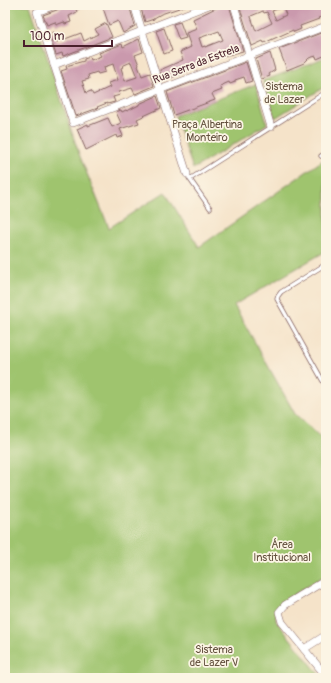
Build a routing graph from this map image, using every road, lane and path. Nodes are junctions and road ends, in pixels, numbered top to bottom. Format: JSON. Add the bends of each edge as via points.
{"nodes":[{"id":1,"x":55,"y":5,"type":"edge"},
{"id":2,"x":134,"y":5,"type":"edge"},
{"id":3,"x":209,"y":5,"type":"edge"},
{"id":4,"x":234,"y":5,"type":"edge"},
{"id":5,"x":326,"y":26,"type":"edge"},
{"id":6,"x":142,"y":31,"type":"junction"},
{"id":7,"x":249,"y":55,"type":"junction"},
{"id":8,"x":54,"y":65,"type":"junction"},
{"id":9,"x":160,"y":89,"type":"junction"},
{"id":10,"x":326,"y":92,"type":"edge"},
{"id":11,"x":271,"y":127,"type":"junction"},
{"id":12,"x":326,"y":153,"type":"edge"},
{"id":13,"x":321,"y":156,"type":"dead end"},
{"id":14,"x":188,"y":176,"type":"junction"},
{"id":15,"x":210,"y":208,"type":"dead end"},
{"id":16,"x":326,"y":264,"type":"edge"},
{"id":17,"x":326,"y":384,"type":"edge"},
{"id":18,"x":326,"y":580,"type":"edge"},
{"id":19,"x":326,"y":635,"type":"edge"},
{"id":20,"x":304,"y":649,"type":"junction"},
{"id":21,"x":326,"y":676,"type":"edge"}],
"edges":[{"from":1,"to":8,"type":"street","via":[[38,12]]},
{"from":2,"to":6,"type":"street"},
{"from":3,"to":6,"type":"street"},
{"from":4,"to":7,"type":"street"},
{"from":5,"to":7,"type":"street","name":"Rua Serra da Estrela"},
{"from":6,"to":8,"type":"street"},
{"from":6,"to":9,"type":"street"},
{"from":7,"to":9,"type":"street","name":"Rua Serra da Estrela"},
{"from":7,"to":11,"type":"street"},
{"from":8,"to":9,"type":"street","name":"Rua Serra da Estrela","via":[[73,123]]},
{"from":9,"to":14,"type":"street"},
{"from":10,"to":11,"type":"lane"},
{"from":11,"to":14,"type":"lane"},
{"from":12,"to":13,"type":"lane"},
{"from":14,"to":15,"type":"lane"},
{"from":16,"to":17,"type":"lane","via":[[281,292],[277,299]]},
{"from":18,"to":20,"type":"street","via":[[285,605],[280,612],[282,622]]},
{"from":19,"to":20,"type":"street"},
{"from":20,"to":21,"type":"street"}]}
